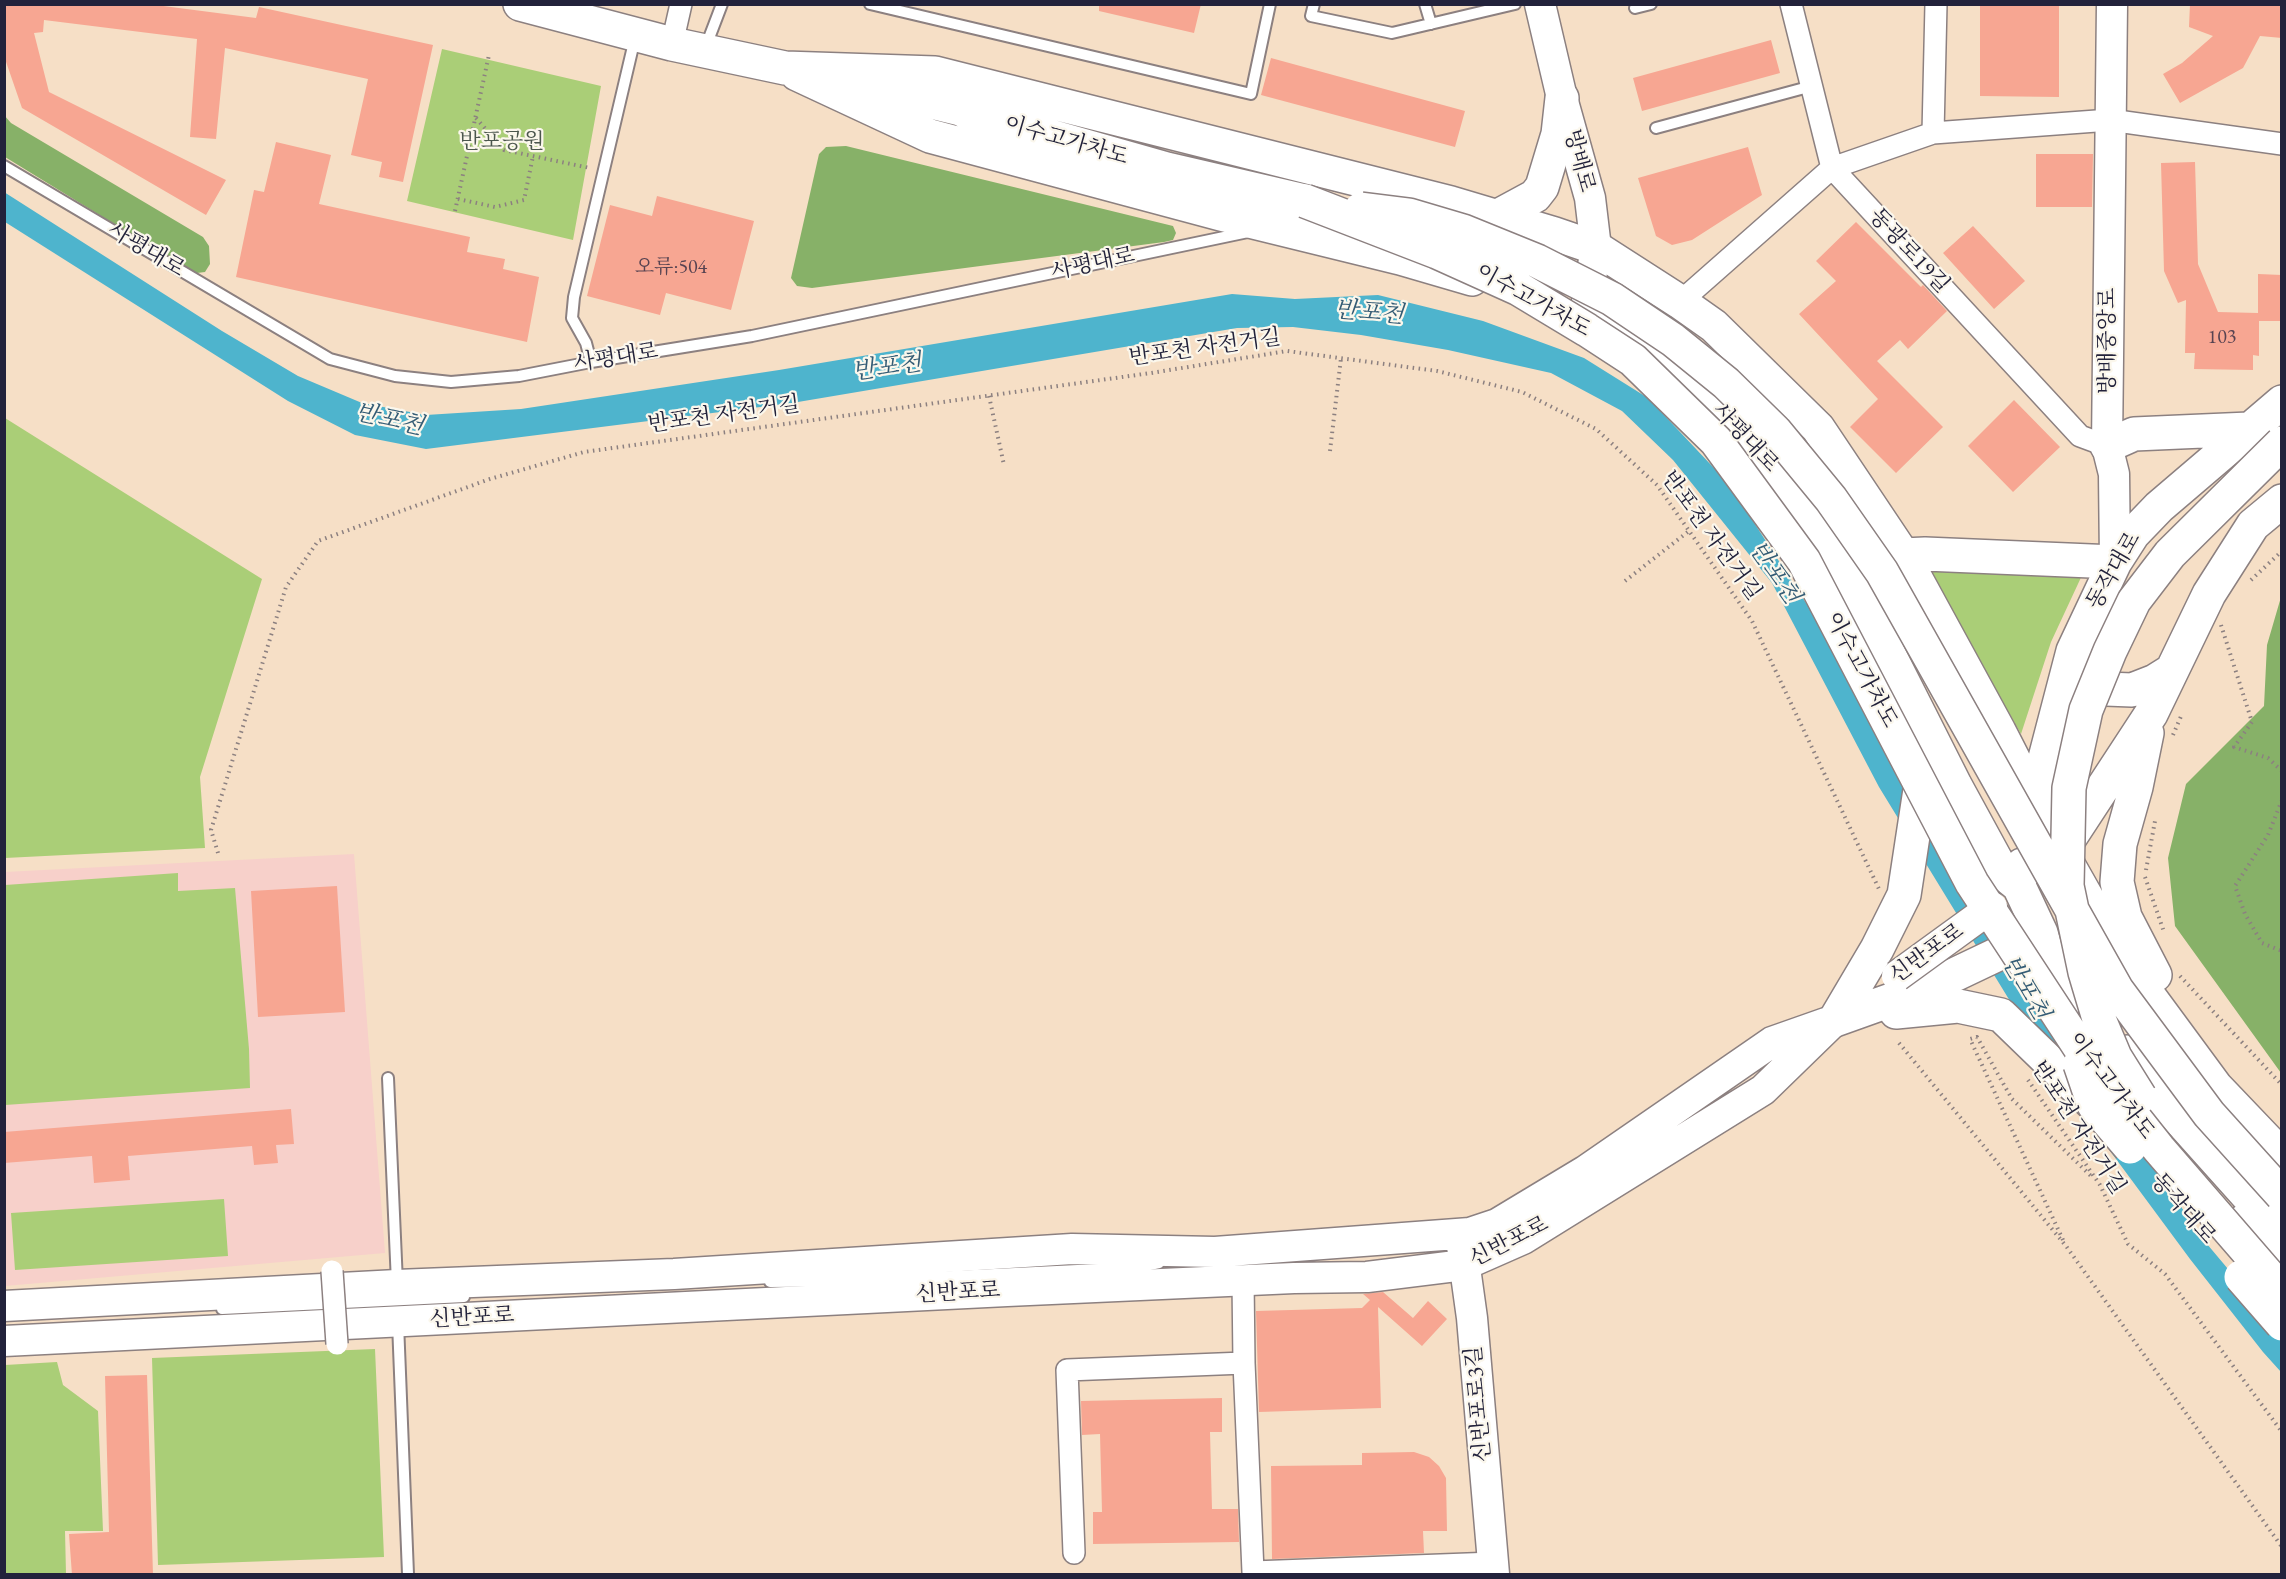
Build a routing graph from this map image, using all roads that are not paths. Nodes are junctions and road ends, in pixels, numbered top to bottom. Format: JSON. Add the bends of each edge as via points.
{"nodes":[{"id":1,"x":520,"y":4,"type":"edge"},
{"id":2,"x":681,"y":4,"type":"edge"},
{"id":3,"x":722,"y":4,"type":"edge"},
{"id":4,"x":870,"y":4,"type":"edge"},
{"id":5,"x":1270,"y":4,"type":"edge"},
{"id":6,"x":1314,"y":4,"type":"edge"},
{"id":7,"x":1425,"y":4,"type":"edge"},
{"id":8,"x":1515,"y":4,"type":"edge"},
{"id":9,"x":1540,"y":4,"type":"edge"},
{"id":10,"x":1651,"y":4,"type":"edge"},
{"id":11,"x":1791,"y":4,"type":"edge"},
{"id":12,"x":1936,"y":4,"type":"edge"},
{"id":13,"x":2112,"y":4,"type":"edge"},
{"id":14,"x":1635,"y":8,"type":"dead end"},
{"id":15,"x":1431,"y":24,"type":"junction"},
{"id":16,"x":635,"y":35,"type":"junction"},
{"id":17,"x":672,"y":44,"type":"junction"},
{"id":18,"x":705,"y":51,"type":"junction"},
{"id":19,"x":785,"y":68,"type":"junction"},
{"id":20,"x":1812,"y":86,"type":"junction"},
{"id":21,"x":1562,"y":98,"type":"junction"},
{"id":22,"x":966,"y":112,"type":"joint"},
{"id":23,"x":2110,"y":120,"type":"junction"},
{"id":24,"x":1656,"y":128,"type":"dead end"},
{"id":25,"x":1934,"y":133,"type":"junction"},
{"id":26,"x":2282,"y":144,"type":"edge"},
{"id":27,"x":4,"y":166,"type":"edge"},
{"id":28,"x":1832,"y":168,"type":"junction"},
{"id":29,"x":1305,"y":201,"type":"junction"},
{"id":30,"x":1450,"y":203,"type":"junction"},
{"id":31,"x":1498,"y":216,"type":"junction"},
{"id":32,"x":1272,"y":227,"type":"junction"},
{"id":33,"x":1595,"y":255,"type":"junction"},
{"id":34,"x":1400,"y":258,"type":"junction"},
{"id":35,"x":1443,"y":262,"type":"junction"},
{"id":36,"x":1680,"y":302,"type":"junction"},
{"id":37,"x":1584,"y":319,"type":"junction"},
{"id":38,"x":591,"y":362,"type":"junction"},
{"id":39,"x":2282,"y":402,"type":"edge"},
{"id":40,"x":2249,"y":429,"type":"junction"},
{"id":41,"x":2282,"y":443,"type":"edge"},
{"id":42,"x":2107,"y":446,"type":"junction"},
{"id":43,"x":2279,"y":495,"type":"edge"},
{"id":44,"x":1903,"y":555,"type":"junction"},
{"id":45,"x":2115,"y":562,"type":"junction"},
{"id":46,"x":2073,"y":651,"type":"junction"},
{"id":47,"x":2171,"y":671,"type":"junction"},
{"id":48,"x":1925,"y":726,"type":"junction"},
{"id":49,"x":2161,"y":726,"type":"junction"},
{"id":50,"x":2034,"y":796,"type":"junction"},
{"id":51,"x":2061,"y":852,"type":"junction"},
{"id":52,"x":2011,"y":880,"type":"junction"},
{"id":53,"x":2030,"y":939,"type":"junction"},
{"id":54,"x":1835,"y":1020,"type":"junction"},
{"id":55,"x":388,"y":1078,"type":"dead end"},
{"id":56,"x":2216,"y":1087,"type":"junction"},
{"id":57,"x":2094,"y":1106,"type":"junction"},
{"id":58,"x":2282,"y":1156,"type":"edge"},
{"id":59,"x":2282,"y":1195,"type":"edge"},
{"id":60,"x":1460,"y":1234,"type":"junction"},
{"id":61,"x":2282,"y":1234,"type":"edge"},
{"id":62,"x":1215,"y":1252,"type":"junction"},
{"id":63,"x":2282,"y":1264,"type":"edge"},
{"id":64,"x":1464,"y":1265,"type":"junction"},
{"id":65,"x":332,"y":1271,"type":"dead end"},
{"id":66,"x":702,"y":1272,"type":"junction"},
{"id":67,"x":1238,"y":1280,"type":"junction"},
{"id":68,"x":756,"y":1284,"type":"junction"},
{"id":69,"x":2282,"y":1291,"type":"edge"},
{"id":70,"x":479,"y":1296,"type":"dead end"},
{"id":71,"x":670,"y":1297,"type":"dead end"},
{"id":72,"x":398,"y":1304,"type":"junction"},
{"id":73,"x":469,"y":1305,"type":"dead end"},
{"id":74,"x":726,"y":1305,"type":"junction"},
{"id":75,"x":4,"y":1306,"type":"edge"},
{"id":76,"x":207,"y":1310,"type":"dead end"},
{"id":77,"x":2282,"y":1324,"type":"edge"},
{"id":78,"x":4,"y":1333,"type":"edge"},
{"id":79,"x":4,"y":1341,"type":"edge"},
{"id":80,"x":337,"y":1344,"type":"dead end"},
{"id":81,"x":1244,"y":1363,"type":"junction"},
{"id":82,"x":1074,"y":1553,"type":"dead end"},
{"id":83,"x":1494,"y":1569,"type":"edge"},
{"id":84,"x":408,"y":1575,"type":"edge"}],
"edges":[{"from":1,"to":16,"type":"main road","name":"사평대로"},
{"from":2,"to":17,"type":"street"},
{"from":3,"to":18,"type":"lane"},
{"from":4,"to":5,"type":"lane","via":[[1251,94]]},
{"from":6,"to":15,"type":"lane","via":[[1311,16],[1392,33]]},
{"from":7,"to":15,"type":"lane"},
{"from":8,"to":15,"type":"lane"},
{"from":9,"to":21,"type":"main road","name":"방배로"},
{"from":10,"to":14,"type":"lane"},
{"from":11,"to":20,"type":"street","name":"동광로19길"},
{"from":12,"to":25,"type":"street"},
{"from":13,"to":23,"type":"main road","name":"방배중앙로"},
{"from":16,"to":17,"type":"main road","name":"사평대로"},
{"from":16,"to":38,"type":"lane","via":[[574,297],[572,318]]},
{"from":17,"to":18,"type":"main road","name":"사평대로"},
{"from":18,"to":19,"type":"main road","name":"사평대로"},
{"from":19,"to":22,"type":"main road","name":"사평대로"},
{"from":19,"to":30,"type":"main road","name":"사평대로","via":[[935,73]]},
{"from":19,"to":32,"type":"main road","name":"사평대로","via":[[930,136]]},
{"from":20,"to":24,"type":"lane"},
{"from":20,"to":28,"type":"street","name":"동광로19길"},
{"from":21,"to":31,"type":"main road","via":[[1558,134],[1542,187],[1535,196]]},
{"from":21,"to":33,"type":"main road","name":"방배로","via":[[1590,198]]},
{"from":22,"to":29,"type":"main road","name":"이수고가차도","via":[[1167,170]]},
{"from":23,"to":25,"type":"street"},
{"from":23,"to":26,"type":"street"},
{"from":23,"to":42,"type":"main road","name":"방배중앙로"},
{"from":25,"to":28,"type":"street"},
{"from":27,"to":38,"type":"lane","name":"사평대로","via":[[330,359],[395,376],[451,382],[519,376]]},
{"from":28,"to":36,"type":"street"},
{"from":28,"to":42,"type":"street","name":"동광로19길","via":[[2080,436]]},
{"from":29,"to":59,"type":"main road","name":"이수고가차도","bridge":true,"via":[[1409,215],[1463,231],[1537,261],[1612,299],[1673,340],[1726,383],[1775,431],[1832,499],[1882,572],[2117,990],[2209,1114]]},
{"from":29,"to":69,"type":"main road","name":"이수고가차도","bridge":true,"via":[[1437,252],[1538,301],[1633,360],[1716,441],[1804,561],[1972,883],[2086,1057],[2159,1149]]},
{"from":30,"to":31,"type":"main road","name":"사평대로"},
{"from":30,"to":35,"type":"main road","via":[[1481,226],[1481,241],[1477,251],[1463,259]]},
{"from":31,"to":33,"type":"main road","name":"사평대로"},
{"from":32,"to":34,"type":"main road","name":"사평대로"},
{"from":32,"to":38,"type":"lane","name":"사평대로","via":[[752,336]]},
{"from":33,"to":35,"type":"main road","via":[[1582,266],[1547,269]]},
{"from":33,"to":36,"type":"main road","name":"사평대로"},
{"from":33,"to":37,"type":"main road","name":"방배로"},
{"from":34,"to":35,"type":"main road"},
{"from":34,"to":37,"type":"main road","name":"사평대로","via":[[1489,284]]},
{"from":36,"to":44,"type":"main road","name":"사평대로","via":[[1714,326],[1818,428]]},
{"from":37,"to":48,"type":"main road","name":"사평대로","via":[[1651,349],[1736,423],[1791,486],[1845,567]]},
{"from":39,"to":40,"type":"main road","name":"동작대로"},
{"from":40,"to":42,"type":"main road","via":[[2134,434]]},
{"from":40,"to":45,"type":"main road","name":"동작대로","via":[[2159,507],[2133,534]]},
{"from":41,"to":63,"type":"main road","name":"동작대로","bridge":true,"via":[[2170,554],[2134,601],[2086,710],[2069,788],[2067,886],[2085,972],[2115,1057],[2144,1103]]},
{"from":42,"to":45,"type":"main road","name":"방배중앙로","via":[[2114,474]]},
{"from":43,"to":47,"type":"main road","via":[[2253,525],[2209,594]]},
{"from":44,"to":45,"type":"main road"},
{"from":44,"to":50,"type":"main road","name":"사평대로"},
{"from":45,"to":46,"type":"main road","name":"동작대로"},
{"from":46,"to":47,"type":"main road","via":[[2087,677],[2106,688],[2132,690]]},
{"from":46,"to":50,"type":"main road","name":"동작대로"},
{"from":47,"to":49,"type":"main road"},
{"from":48,"to":52,"type":"main road","name":"사평대로"},
{"from":48,"to":54,"type":"main road","via":[[1923,784],[1877,949]]},
{"from":49,"to":51,"type":"main road"},
{"from":49,"to":56,"type":"main road","via":[[2136,788],[2120,844],[2117,882],[2125,917]]},
{"from":50,"to":51,"type":"main road"},
{"from":50,"to":52,"type":"main road","name":"동작대로"},
{"from":51,"to":52,"type":"main road"},
{"from":51,"to":56,"type":"main road","via":[[2121,958]]},
{"from":52,"to":53,"type":"main road","name":"동작대로"},
{"from":52,"to":54,"type":"main road","name":"신반포로","bridge":true,"via":[[1992,907]]},
{"from":53,"to":54,"type":"main road","via":[[1933,985]]},
{"from":53,"to":57,"type":"main road","name":"동작대로","bridge":true,"via":[[2066,1022]]},
{"from":53,"to":61,"type":"main road","via":[[2162,1100]]},
{"from":54,"to":57,"type":"main road","via":[[1958,1006],[2001,1015]]},
{"from":54,"to":60,"type":"main road","name":"신반포로","via":[[1772,1042],[1585,1171],[1497,1224]]},
{"from":54,"to":64,"type":"main road","name":"신반포로","via":[[1763,1090],[1523,1239]]},
{"from":55,"to":72,"type":"lane"},
{"from":56,"to":58,"type":"main road"},
{"from":57,"to":77,"type":"main road","name":"동작대로","bridge":true},
{"from":60,"to":62,"type":"main road","name":"신반포로"},
{"from":60,"to":64,"type":"main road","name":"신반포로3길"},
{"from":62,"to":66,"type":"main road","name":"신반포로","via":[[1071,1249]]},
{"from":62,"to":68,"type":"lane","via":[[1140,1267]]},
{"from":64,"to":67,"type":"main road","name":"신반포로","via":[[1367,1277]]},
{"from":64,"to":83,"type":"main road","name":"신반포로3길"},
{"from":65,"to":80,"type":"street","bridge":true},
{"from":66,"to":68,"type":"lane"},
{"from":66,"to":72,"type":"main road","name":"신반포로"},
{"from":67,"to":68,"type":"lane","via":[[1152,1271]]},
{"from":67,"to":74,"type":"main road","name":"신반포로"},
{"from":67,"to":81,"type":"street"},
{"from":70,"to":72,"type":"lane"},
{"from":71,"to":74,"type":"lane"},
{"from":72,"to":73,"type":"lane"},
{"from":72,"to":74,"type":"main road","name":"신반포로"},
{"from":72,"to":75,"type":"main road","name":"신반포로"},
{"from":72,"to":76,"type":"lane"},
{"from":72,"to":78,"type":"lane"},
{"from":72,"to":79,"type":"main road","name":"신반포로"},
{"from":72,"to":84,"type":"lane"},
{"from":81,"to":82,"type":"street","via":[[1067,1370]]},
{"from":81,"to":83,"type":"street","via":[[1253,1572]]}]}
